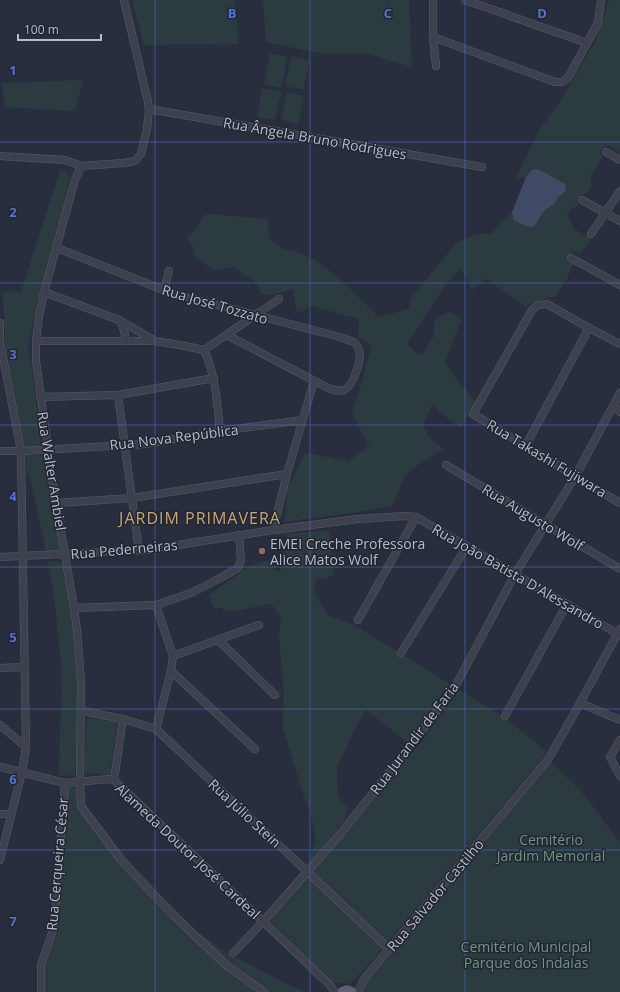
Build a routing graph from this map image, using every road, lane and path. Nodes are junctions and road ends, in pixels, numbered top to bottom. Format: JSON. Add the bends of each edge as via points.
{"nodes":[{"id":1,"x":124,"y":0,"type":"edge"},
{"id":2,"x":434,"y":0,"type":"edge"},
{"id":3,"x":465,"y":0,"type":"edge"},
{"id":4,"x":601,"y":0,"type":"edge"},
{"id":5,"x":433,"y":37,"type":"junction"},
{"id":6,"x":586,"y":43,"type":"junction"},
{"id":7,"x":436,"y":66,"type":"dead end"},
{"id":8,"x":149,"y":109,"type":"junction"},
{"id":9,"x":606,"y":152,"type":"dead end"},
{"id":10,"x":0,"y":156,"type":"edge"},
{"id":11,"x":620,"y":160,"type":"edge"},
{"id":12,"x":81,"y":166,"type":"junction"},
{"id":13,"x":482,"y":167,"type":"dead end"},
{"id":14,"x":620,"y":191,"type":"edge"},
{"id":15,"x":582,"y":200,"type":"dead end"},
{"id":16,"x":605,"y":213,"type":"junction"},
{"id":17,"x":620,"y":221,"type":"edge"},
{"id":18,"x":591,"y":234,"type":"dead end"},
{"id":19,"x":57,"y":248,"type":"junction"},
{"id":20,"x":571,"y":258,"type":"dead end"},
{"id":21,"x":169,"y":271,"type":"dead end"},
{"id":22,"x":620,"y":285,"type":"edge"},
{"id":23,"x":164,"y":291,"type":"junction"},
{"id":24,"x":44,"y":292,"type":"junction"},
{"id":25,"x":279,"y":300,"type":"dead end"},
{"id":26,"x":256,"y":315,"type":"junction"},
{"id":27,"x":119,"y":320,"type":"junction"},
{"id":28,"x":0,"y":323,"type":"edge"},
{"id":29,"x":589,"y":328,"type":"junction"},
{"id":30,"x":227,"y":335,"type":"junction"},
{"id":31,"x":0,"y":341,"type":"edge"},
{"id":32,"x":36,"y":341,"type":"junction"},
{"id":33,"x":126,"y":341,"type":"junction"},
{"id":34,"x":156,"y":341,"type":"junction"},
{"id":35,"x":620,"y":344,"type":"edge"},
{"id":36,"x":204,"y":350,"type":"junction"},
{"id":37,"x":214,"y":378,"type":"junction"},
{"id":38,"x":314,"y":381,"type":"junction"},
{"id":39,"x":620,"y":393,"type":"edge"},
{"id":40,"x":118,"y":395,"type":"junction"},
{"id":41,"x":40,"y":397,"type":"junction"},
{"id":42,"x":613,"y":406,"type":"junction"},
{"id":43,"x":620,"y":412,"type":"edge"},
{"id":44,"x":303,"y":420,"type":"junction"},
{"id":45,"x":220,"y":431,"type":"junction"},
{"id":46,"x":125,"y":445,"type":"junction"},
{"id":47,"x":526,"y":445,"type":"junction"},
{"id":48,"x":48,"y":450,"type":"junction"},
{"id":49,"x":0,"y":451,"type":"edge"},
{"id":50,"x":21,"y":452,"type":"junction"},
{"id":51,"x":446,"y":465,"type":"dead end"},
{"id":52,"x":287,"y":474,"type":"junction"},
{"id":53,"x":575,"y":476,"type":"junction"},
{"id":54,"x":132,"y":498,"type":"junction"},
{"id":55,"x":57,"y":503,"type":"junction"},
{"id":56,"x":620,"y":503,"type":"edge"},
{"id":57,"x":416,"y":517,"type":"junction"},
{"id":58,"x":545,"y":525,"type":"junction"},
{"id":59,"x":273,"y":530,"type":"junction"},
{"id":60,"x":239,"y":535,"type":"junction"},
{"id":61,"x":467,"y":546,"type":"junction"},
{"id":62,"x":139,"y":551,"type":"junction"},
{"id":63,"x":65,"y":554,"type":"junction"},
{"id":64,"x":23,"y":556,"type":"junction"},
{"id":65,"x":0,"y":557,"type":"edge"},
{"id":66,"x":620,"y":569,"type":"edge"},
{"id":67,"x":515,"y":574,"type":"junction"},
{"id":68,"x":567,"y":604,"type":"junction"},
{"id":69,"x":156,"y":605,"type":"junction"},
{"id":70,"x":74,"y":608,"type":"junction"},
{"id":71,"x":358,"y":620,"type":"dead end"},
{"id":72,"x":259,"y":625,"type":"dead end"},
{"id":73,"x":619,"y":632,"type":"edge"},
{"id":74,"x":218,"y":640,"type":"junction"},
{"id":75,"x":401,"y":653,"type":"dead end"},
{"id":76,"x":173,"y":656,"type":"junction"},
{"id":77,"x":24,"y":667,"type":"junction"},
{"id":78,"x":0,"y":668,"type":"edge"},
{"id":79,"x":171,"y":671,"type":"junction"},
{"id":80,"x":275,"y":695,"type":"dead end"},
{"id":81,"x":580,"y":703,"type":"junction"},
{"id":82,"x":82,"y":711,"type":"junction"},
{"id":83,"x":505,"y":716,"type":"dead end"},
{"id":84,"x":123,"y":719,"type":"junction"},
{"id":85,"x":620,"y":720,"type":"edge"},
{"id":86,"x":0,"y":725,"type":"edge"},
{"id":87,"x":156,"y":729,"type":"junction"},
{"id":88,"x":620,"y":740,"type":"edge"},
{"id":89,"x":26,"y":747,"type":"junction"},
{"id":90,"x":255,"y":749,"type":"dead end"},
{"id":91,"x":0,"y":766,"type":"edge"},
{"id":92,"x":22,"y":772,"type":"junction"},
{"id":93,"x":620,"y":776,"type":"edge"},
{"id":94,"x":114,"y":780,"type":"junction"},
{"id":95,"x":80,"y":781,"type":"junction"},
{"id":96,"x":65,"y":783,"type":"junction"},
{"id":97,"x":0,"y":814,"type":"edge"},
{"id":98,"x":11,"y":814,"type":"junction"},
{"id":99,"x":0,"y":860,"type":"edge"},
{"id":100,"x":307,"y":872,"type":"junction"},
{"id":101,"x":263,"y":922,"type":"junction"},
{"id":102,"x":389,"y":949,"type":"junction"},
{"id":103,"x":233,"y":953,"type":"dead end"},
{"id":104,"x":330,"y":985,"type":"junction"},
{"id":105,"x":40,"y":992,"type":"edge"},
{"id":106,"x":264,"y":992,"type":"edge"},
{"id":107,"x":334,"y":992,"type":"edge"},
{"id":108,"x":349,"y":992,"type":"edge"}],
"edges":[{"from":1,"to":8,"type":"street"},
{"from":2,"to":5,"type":"street"},
{"from":3,"to":6,"type":"street"},
{"from":4,"to":6,"type":"street","via":[[598,23]]},
{"from":5,"to":6,"type":"street","via":[[555,82],[562,82],[568,78]]},
{"from":5,"to":7,"type":"street"},
{"from":8,"to":12,"type":"street","via":[[141,154],[135,161]]},
{"from":8,"to":13,"type":"street","name":"Rua Ângela Bruno Rodrigues"},
{"from":9,"to":11,"type":"street"},
{"from":10,"to":12,"type":"street","via":[[65,160]]},
{"from":12,"to":19,"type":"street","name":"Rua Walter Ambiel"},
{"from":14,"to":16,"type":"street"},
{"from":15,"to":16,"type":"street"},
{"from":16,"to":17,"type":"street"},
{"from":16,"to":18,"type":"street"},
{"from":19,"to":23,"type":"street","name":"Rua José Tozzato"},
{"from":19,"to":24,"type":"street","name":"Rua Walter Ambiel"},
{"from":20,"to":22,"type":"street"},
{"from":21,"to":23,"type":"street"},
{"from":23,"to":26,"type":"street","name":"Rua José Tozzato"},
{"from":24,"to":27,"type":"street"},
{"from":24,"to":32,"type":"street","name":"Rua Walter Ambiel"},
{"from":25,"to":26,"type":"street"},
{"from":26,"to":30,"type":"street"},
{"from":26,"to":38,"type":"street","name":"Rua José Tozzato","via":[[354,342],[360,358],[350,385],[338,391]]},
{"from":27,"to":33,"type":"street"},
{"from":27,"to":34,"type":"street"},
{"from":28,"to":31,"type":"street"},
{"from":29,"to":35,"type":"street"},
{"from":29,"to":47,"type":"street"},
{"from":29,"to":47,"type":"street","name":"Rua Takashi Fujiwara","via":[[547,304],[538,305],[532,310],[473,414]]},
{"from":30,"to":36,"type":"street"},
{"from":30,"to":38,"type":"street"},
{"from":31,"to":50,"type":"street"},
{"from":32,"to":33,"type":"street"},
{"from":32,"to":41,"type":"street","name":"Rua Walter Ambiel"},
{"from":33,"to":34,"type":"street"},
{"from":34,"to":36,"type":"street"},
{"from":36,"to":37,"type":"street"},
{"from":37,"to":40,"type":"street"},
{"from":37,"to":45,"type":"street"},
{"from":38,"to":44,"type":"street"},
{"from":39,"to":42,"type":"street","name":"Rua Jurandir de Faria"},
{"from":40,"to":41,"type":"street"},
{"from":40,"to":46,"type":"street"},
{"from":41,"to":48,"type":"street","name":"Rua Walter Ambiel"},
{"from":42,"to":43,"type":"street"},
{"from":42,"to":53,"type":"street","name":"Rua Jurandir de Faria"},
{"from":44,"to":45,"type":"street","name":"Rua Nova República"},
{"from":44,"to":52,"type":"street"},
{"from":45,"to":46,"type":"street","name":"Rua Nova República","via":[[146,444]]},
{"from":46,"to":48,"type":"street","name":"Rua Nova República"},
{"from":46,"to":54,"type":"street"},
{"from":47,"to":53,"type":"street","name":"Rua Takashi Fujiwara"},
{"from":48,"to":50,"type":"street","name":"Rua Nova República"},
{"from":48,"to":55,"type":"street","name":"Rua Walter Ambiel"},
{"from":49,"to":50,"type":"street","name":"Rua Nova República"},
{"from":50,"to":64,"type":"street"},
{"from":51,"to":58,"type":"street","name":"Rua Augusto Wolf"},
{"from":52,"to":54,"type":"street"},
{"from":52,"to":59,"type":"street"},
{"from":53,"to":56,"type":"street","name":"Rua Takashi Fujiwara"},
{"from":53,"to":58,"type":"street","name":"Rua Jurandir de Faria"},
{"from":54,"to":55,"type":"street"},
{"from":54,"to":62,"type":"street"},
{"from":55,"to":63,"type":"street","name":"Rua Walter Ambiel"},
{"from":57,"to":59,"type":"street","name":"Rua Pederneiras","via":[[358,519]]},
{"from":57,"to":61,"type":"street","name":"Rua João Batista D'Alessandro"},
{"from":57,"to":71,"type":"street"},
{"from":58,"to":66,"type":"street","name":"Rua Augusto Wolf"},
{"from":58,"to":67,"type":"street","name":"Rua Jurandir de Faria"},
{"from":59,"to":60,"type":"street","name":"Rua Pederneiras"},
{"from":60,"to":62,"type":"street","name":"Rua Pederneiras"},
{"from":60,"to":69,"type":"street","via":[[241,560],[238,568],[191,593]]},
{"from":61,"to":67,"type":"street","name":"Rua João Batista D'Alessandro"},
{"from":61,"to":75,"type":"street"},
{"from":62,"to":63,"type":"street","name":"Rua Pederneiras"},
{"from":63,"to":64,"type":"street","name":"Rua Pederneiras"},
{"from":63,"to":70,"type":"street","name":"Rua Walter Ambiel"},
{"from":64,"to":65,"type":"street","name":"Rua Pederneiras"},
{"from":64,"to":77,"type":"street"},
{"from":67,"to":68,"type":"street","name":"Rua João Batista D'Alessandro"},
{"from":67,"to":100,"type":"street","name":"Rua Jurandir de Faria","via":[[456,685],[341,833]]},
{"from":68,"to":73,"type":"street","name":"Rua João Batista D'Alessandro"},
{"from":68,"to":83,"type":"street"},
{"from":69,"to":70,"type":"street"},
{"from":69,"to":76,"type":"street"},
{"from":70,"to":82,"type":"street","name":"Rua Walter Ambiel"},
{"from":72,"to":74,"type":"street"},
{"from":73,"to":81,"type":"street","name":"Rua Salvador Castilho"},
{"from":74,"to":76,"type":"street"},
{"from":74,"to":80,"type":"street"},
{"from":76,"to":79,"type":"street"},
{"from":77,"to":78,"type":"street"},
{"from":77,"to":89,"type":"street"},
{"from":79,"to":87,"type":"street"},
{"from":79,"to":90,"type":"street"},
{"from":81,"to":85,"type":"street"},
{"from":81,"to":102,"type":"street","name":"Rua Salvador Castilho","via":[[549,758]]},
{"from":82,"to":84,"type":"street","name":"Rua Júlio Stein"},
{"from":82,"to":95,"type":"street","name":"Rua Walter Ambiel"},
{"from":84,"to":87,"type":"street","name":"Rua Júlio Stein"},
{"from":84,"to":94,"type":"street"},
{"from":86,"to":89,"type":"street"},
{"from":87,"to":100,"type":"street","name":"Rua Júlio Stein"},
{"from":88,"to":93,"type":"street","via":[[610,757]]},
{"from":89,"to":92,"type":"street"},
{"from":91,"to":92,"type":"street","name":"Alameda Doutor José Cardeal"},
{"from":92,"to":96,"type":"street","name":"Alameda Doutor José Cardeal"},
{"from":92,"to":98,"type":"street"},
{"from":94,"to":95,"type":"street","name":"Alameda Doutor José Cardeal"},
{"from":94,"to":101,"type":"street","name":"Alameda Doutor José Cardeal"},
{"from":95,"to":96,"type":"street","name":"Alameda Doutor José Cardeal"},
{"from":95,"to":106,"type":"street","name":"Rua Walter Ambiel","via":[[81,806],[121,860],[171,913],[227,966]]},
{"from":96,"to":105,"type":"street","name":"Rua Cerqueira César","via":[[54,927],[41,965]]},
{"from":97,"to":98,"type":"street"},
{"from":98,"to":99,"type":"street"},
{"from":100,"to":101,"type":"street","name":"Rua Jurandir de Faria"},
{"from":100,"to":102,"type":"street","name":"Rua Júlio Stein"},
{"from":101,"to":103,"type":"street","name":"Rua Jurandir de Faria"},
{"from":101,"to":104,"type":"street","name":"Alameda Doutor José Cardeal"},
{"from":102,"to":108,"type":"street","name":"Rua Salvador Castilho","via":[[364,979]]},
{"from":104,"to":107,"type":"street","name":"Alameda Doutor José Cardeal"},
{"from":104,"to":108,"type":"street","name":"Alameda Doutor José Cardeal"}]}
